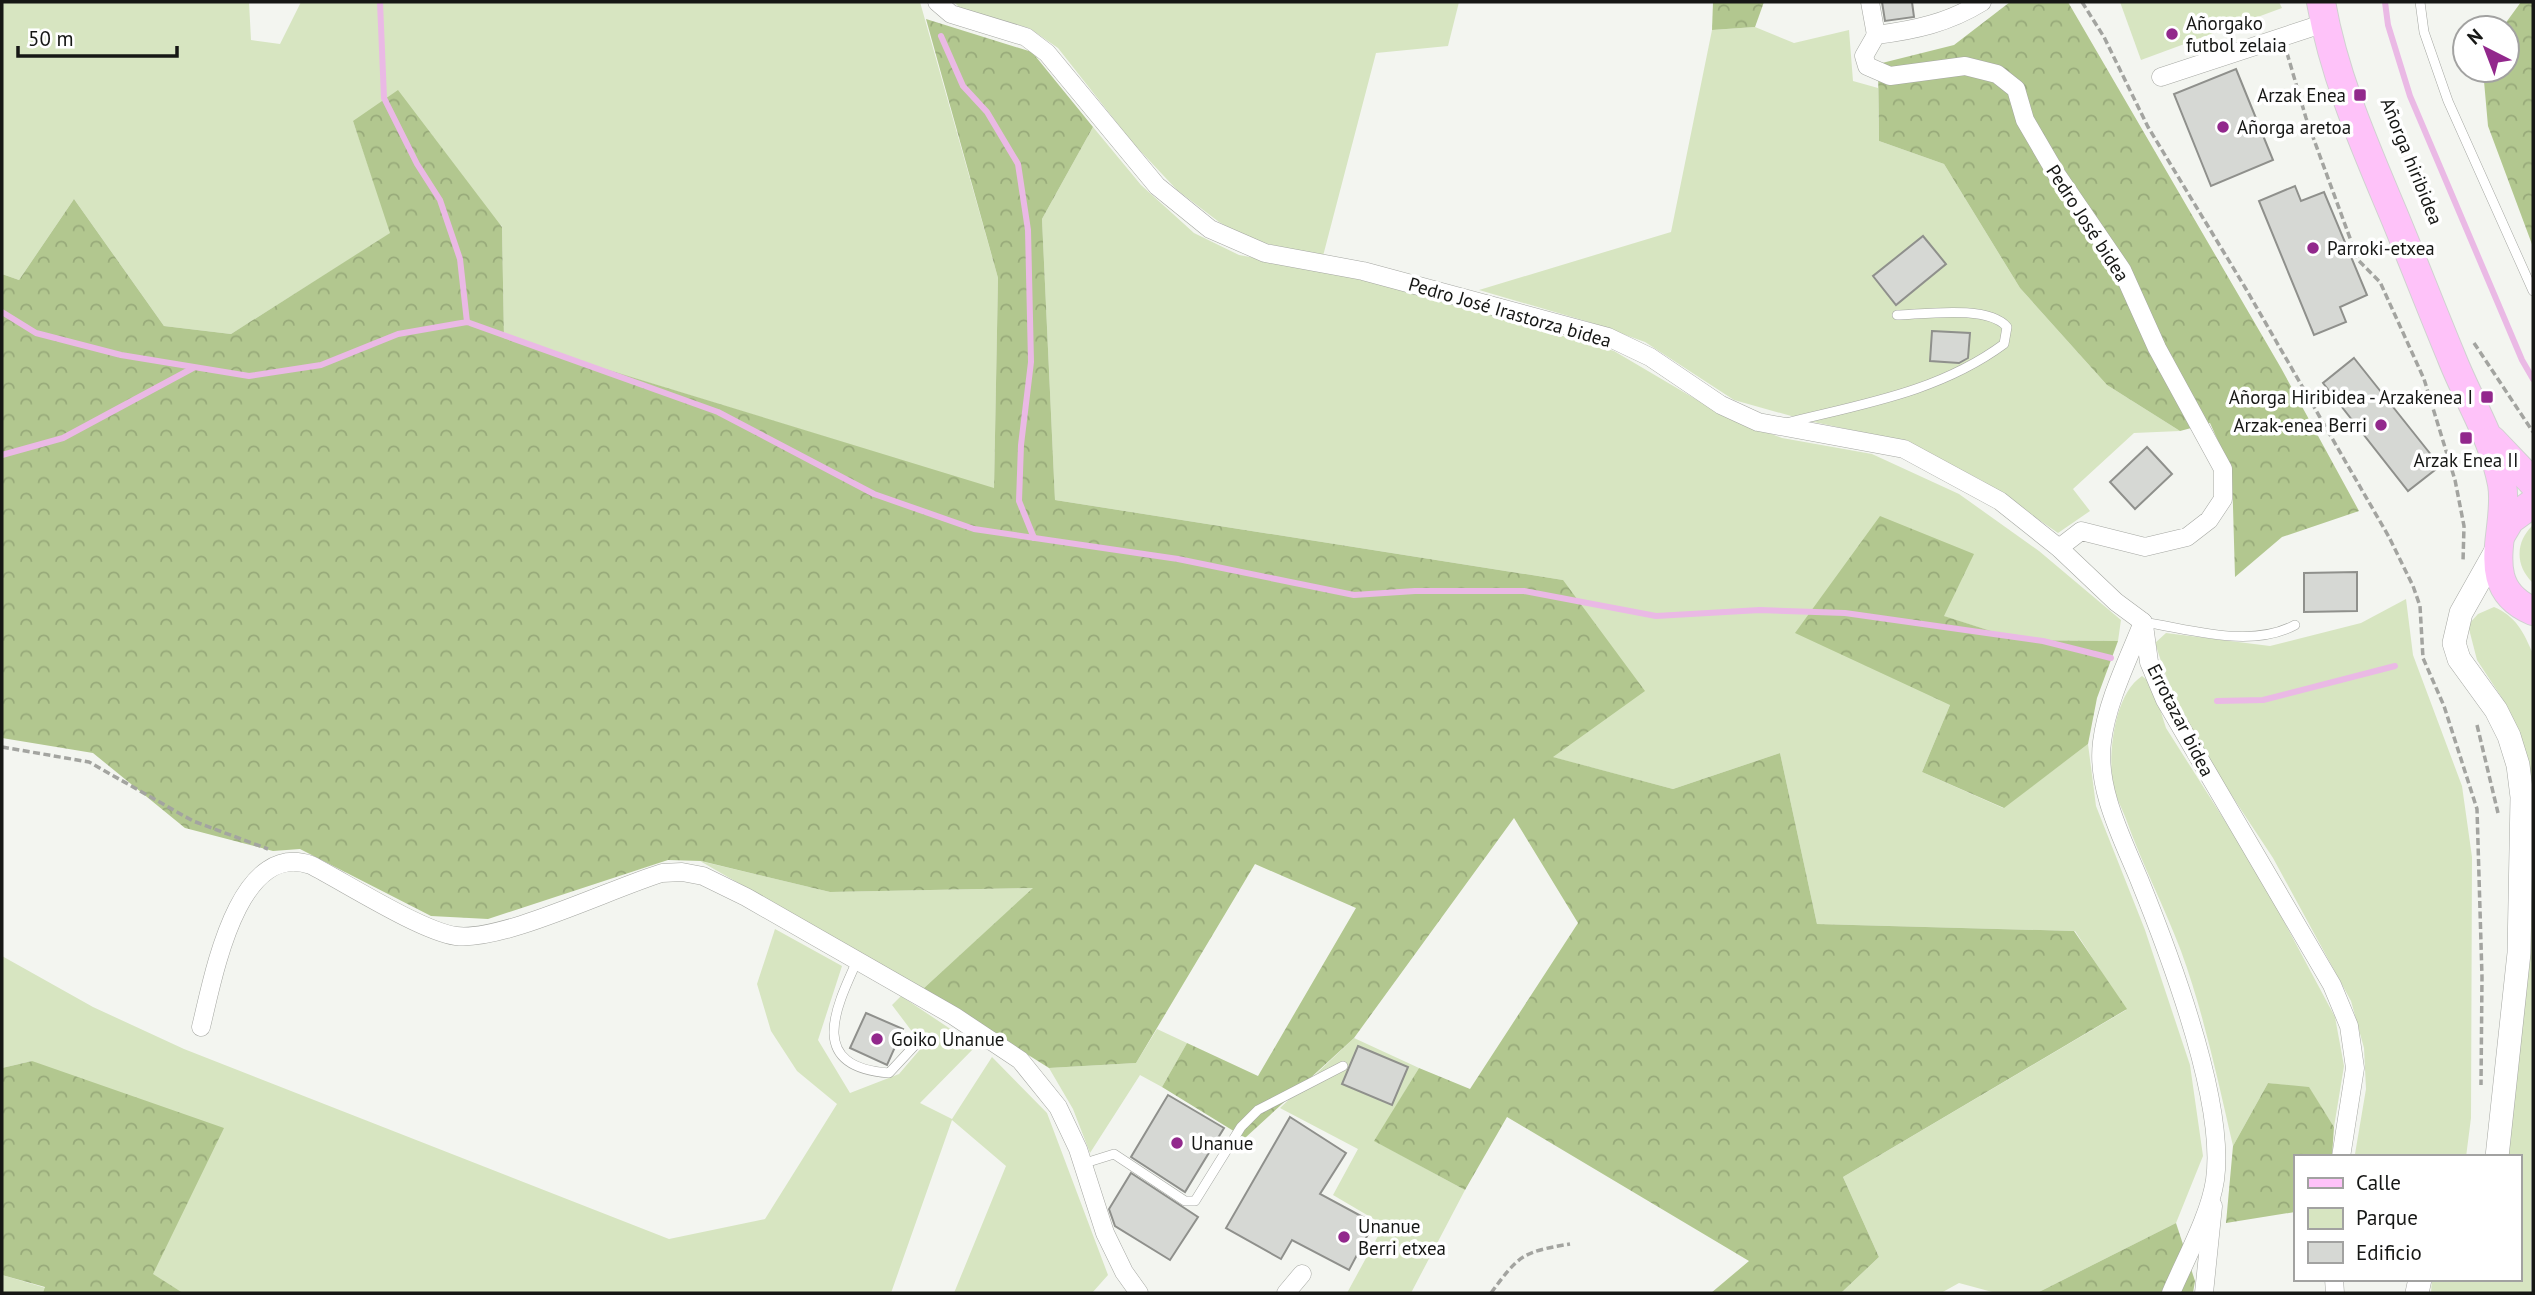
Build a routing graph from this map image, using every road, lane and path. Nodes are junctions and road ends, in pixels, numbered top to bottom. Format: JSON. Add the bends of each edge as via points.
{"nodes":[{"id":1,"x":937,"y":2,"type":"edge"},
{"id":2,"x":1870,"y":2,"type":"edge"},
{"id":3,"x":1982,"y":2,"type":"edge"},
{"id":4,"x":2082,"y":2,"type":"edge"},
{"id":5,"x":2420,"y":2,"type":"edge"},
{"id":6,"x":2323,"y":12,"type":"edge"},
{"id":7,"x":1876,"y":35,"type":"junction"},
{"id":8,"x":2282,"y":37,"type":"junction"},
{"id":9,"x":2161,"y":77,"type":"dead end"},
{"id":10,"x":2533,"y":291,"type":"edge"},
{"id":11,"x":1898,"y":315,"type":"dead end"},
{"id":12,"x":2472,"y":341,"type":"dead end"},
{"id":13,"x":1778,"y":426,"type":"junction"},
{"id":14,"x":2533,"y":432,"type":"edge"},
{"id":15,"x":2490,"y":438,"type":"junction"},
{"id":16,"x":2533,"y":483,"type":"edge"},
{"id":17,"x":2533,"y":503,"type":"edge"},
{"id":18,"x":2499,"y":542,"type":"junction"},
{"id":19,"x":2059,"y":548,"type":"junction"},
{"id":20,"x":2462,"y":574,"type":"dead end"},
{"id":21,"x":2469,"y":604,"type":"junction"},
{"id":22,"x":2526,"y":611,"type":"edge"},
{"id":23,"x":2143,"y":622,"type":"junction"},
{"id":24,"x":2295,"y":625,"type":"dead end"},
{"id":25,"x":2476,"y":724,"type":"dead end"},
{"id":26,"x":2,"y":747,"type":"edge"},
{"id":27,"x":2498,"y":814,"type":"dead end"},
{"id":28,"x":296,"y":860,"type":"junction"},
{"id":29,"x":857,"y":961,"type":"junction"},
{"id":30,"x":201,"y":1027,"type":"dead end"},
{"id":31,"x":916,"y":1044,"type":"dead end"},
{"id":32,"x":1343,"y":1066,"type":"dead end"},
{"id":33,"x":2481,"y":1088,"type":"dead end"},
{"id":34,"x":2342,"y":1155,"type":"edge"},
{"id":35,"x":2497,"y":1155,"type":"edge"},
{"id":36,"x":1082,"y":1164,"type":"junction"},
{"id":37,"x":2215,"y":1181,"type":"junction"},
{"id":38,"x":1570,"y":1244,"type":"dead end"},
{"id":39,"x":1302,"y":1274,"type":"dead end"},
{"id":40,"x":1139,"y":1293,"type":"edge"},
{"id":41,"x":1286,"y":1293,"type":"edge"},
{"id":42,"x":1490,"y":1293,"type":"edge"},
{"id":43,"x":2171,"y":1293,"type":"edge"},
{"id":44,"x":2204,"y":1293,"type":"edge"}],
"edges":[{"from":1,"to":13,"type":"street","name":"Pedro José Irastorza bidea","via":[[951,14],[1026,37],[1047,53],[1157,186],[1210,229],[1265,253],[1363,271],[1608,337],[1650,357],[1721,405]]},
{"from":2,"to":7,"type":"street"},
{"from":3,"to":7,"type":"street","via":[[1922,29]]},
{"from":4,"to":33,"type":"path","via":[[2148,127],[2246,289],[2413,586],[2420,606],[2423,657],[2477,809]]},
{"from":5,"to":10,"type":"lane","via":[[2424,32],[2448,101]]},
{"from":6,"to":8,"type":"street"},
{"from":6,"to":15,"type":"main road","via":[[2353,119],[2455,366]]},
{"from":7,"to":19,"type":"street","name":"Pedro José bidea","via":[[1864,56],[1867,66],[1890,76],[1965,66],[1997,74],[2016,89],[2025,120],[2122,270],[2157,348],[2223,469],[2223,499],[2209,520],[2187,537],[2145,547],[2081,531]]},
{"from":8,"to":9,"type":"street"},
{"from":8,"to":20,"type":"path","via":[[2305,118],[2358,260],[2380,282],[2424,379],[2455,480],[2463,526]]},
{"from":11,"to":13,"type":"lane","via":[[1999,317],[2007,327],[2004,344],[1978,363],[1899,397]]},
{"from":12,"to":14,"type":"path"},
{"from":13,"to":19,"type":"street","name":"Pedro José Irastorza bidea","via":[[1904,449],[2000,501]]},
{"from":15,"to":16,"type":"main road"},
{"from":15,"to":18,"type":"main road","via":[[2505,506]]},
{"from":17,"to":18,"type":"main road","via":[[2510,520]]},
{"from":18,"to":21,"type":"street"},
{"from":18,"to":22,"type":"main road","via":[[2500,579]]},
{"from":19,"to":23,"type":"street","name":"Pedro José Irastorza bidea"},
{"from":21,"to":22,"type":"street"},
{"from":21,"to":35,"type":"street","via":[[2461,613],[2454,643],[2459,659],[2509,736],[2522,797],[2519,953]]},
{"from":23,"to":24,"type":"lane","via":[[2233,636],[2277,635]]},
{"from":23,"to":34,"type":"street","name":"Errotazar bidea","via":[[2149,662],[2165,700],[2325,973],[2349,1026],[2355,1068]]},
{"from":23,"to":37,"type":"street","name":"Errotazar bidea","via":[[2102,742],[2104,780],[2165,943],[2200,1063],[2216,1128]]},
{"from":25,"to":27,"type":"path"},
{"from":26,"to":28,"type":"path","via":[[89,762],[193,821]]},
{"from":28,"to":29,"type":"street","via":[[455,936],[491,933],[639,880],[682,872],[704,876],[746,897]]},
{"from":28,"to":30,"type":"street","via":[[262,874],[242,901],[223,944]]},
{"from":29,"to":31,"type":"lane","via":[[833,1021],[834,1040],[844,1056],[856,1066],[889,1073]]},
{"from":29,"to":36,"type":"street","via":[[1020,1060],[1058,1107]]},
{"from":32,"to":36,"type":"lane","via":[[1258,1110],[1241,1127],[1195,1201],[1185,1201],[1114,1154]]},
{"from":36,"to":40,"type":"street","via":[[1105,1233]]},
{"from":37,"to":43,"type":"street","name":"Errotazar bidea"},
{"from":37,"to":44,"type":"street","name":"Errotazar bidea"},
{"from":38,"to":42,"type":"path","via":[[1530,1250]]},
{"from":39,"to":41,"type":"street"}]}
